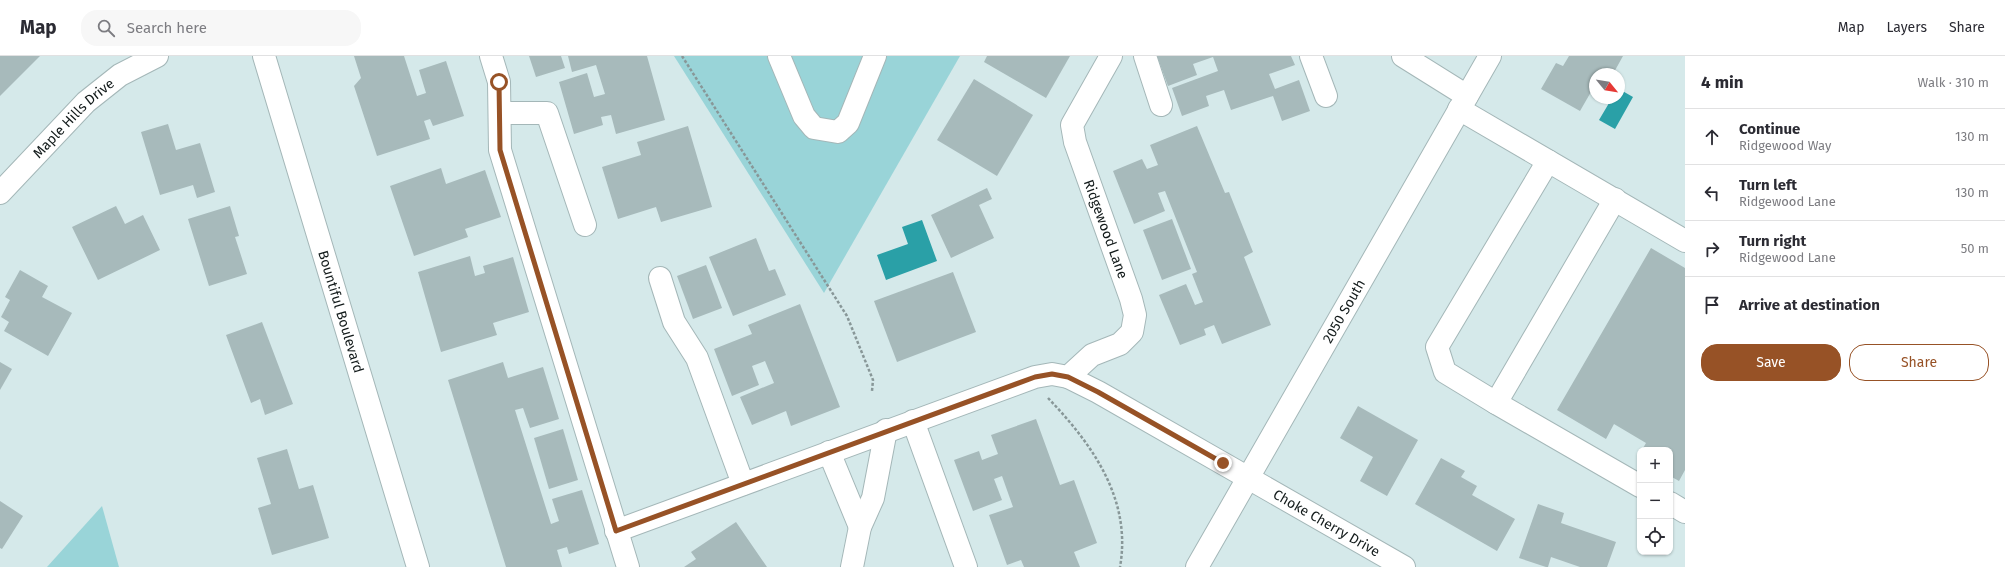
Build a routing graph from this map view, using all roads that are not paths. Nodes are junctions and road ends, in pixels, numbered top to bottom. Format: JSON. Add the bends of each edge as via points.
{"nodes":[{"id":1,"x":157,"y":56,"type":"edge"},
{"id":2,"x":264,"y":56,"type":"edge"},
{"id":3,"x":491,"y":56,"type":"edge"},
{"id":4,"x":779,"y":56,"type":"edge"},
{"id":5,"x":875,"y":56,"type":"edge"},
{"id":6,"x":1111,"y":56,"type":"edge"},
{"id":7,"x":1145,"y":56,"type":"edge"},
{"id":8,"x":1312,"y":56,"type":"edge"},
{"id":9,"x":1403,"y":56,"type":"edge"},
{"id":10,"x":1490,"y":56,"type":"edge"},
{"id":11,"x":1326,"y":96,"type":"dead end"},
{"id":12,"x":1463,"y":102,"type":"junction"},
{"id":13,"x":1161,"y":105,"type":"dead end"},
{"id":14,"x":500,"y":114,"type":"junction"},
{"id":15,"x":1548,"y":160,"type":"junction"},
{"id":16,"x":0,"y":193,"type":"edge"},
{"id":17,"x":1615,"y":199,"type":"junction"},
{"id":18,"x":585,"y":225,"type":"dead end"},
{"id":19,"x":1685,"y":241,"type":"edge"},
{"id":20,"x":660,"y":278,"type":"dead end"},
{"id":21,"x":1068,"y":377,"type":"junction"},
{"id":22,"x":1496,"y":403,"type":"junction"},
{"id":23,"x":913,"y":421,"type":"junction"},
{"id":24,"x":886,"y":430,"type":"junction"},
{"id":25,"x":829,"y":452,"type":"junction"},
{"id":26,"x":1249,"y":478,"type":"junction"},
{"id":27,"x":743,"y":484,"type":"junction"},
{"id":28,"x":1637,"y":484,"type":"edge"},
{"id":29,"x":1673,"y":505,"type":"edge"},
{"id":30,"x":1685,"y":512,"type":"edge"},
{"id":31,"x":860,"y":527,"type":"junction"},
{"id":32,"x":616,"y":531,"type":"junction"},
{"id":33,"x":418,"y":567,"type":"edge"},
{"id":34,"x":628,"y":567,"type":"edge"},
{"id":35,"x":852,"y":567,"type":"edge"},
{"id":36,"x":966,"y":567,"type":"edge"},
{"id":37,"x":1197,"y":567,"type":"edge"},
{"id":38,"x":1404,"y":567,"type":"edge"}],
"edges":[{"from":1,"to":16,"type":"street","name":"Maple Hills Drive","via":[[120,75],[86,102]]},
{"from":2,"to":33,"type":"street","name":"Bountiful Boulevard"},
{"from":3,"to":14,"type":"street","via":[[499,82]]},
{"from":4,"to":5,"type":"street","via":[[804,116],[814,128],[838,132],[848,123]]},
{"from":6,"to":21,"type":"street","name":"Ridgewood Lane","via":[[1072,125],[1075,142],[1135,315],[1132,332],[1120,344],[1092,355]]},
{"from":7,"to":13,"type":"street"},
{"from":8,"to":11,"type":"street"},
{"from":9,"to":12,"type":"street"},
{"from":10,"to":12,"type":"street","name":"2050 South"},
{"from":12,"to":15,"type":"street"},
{"from":12,"to":26,"type":"street","name":"2050 South"},
{"from":14,"to":18,"type":"street","via":[[547,113]]},
{"from":14,"to":32,"type":"street","via":[[500,150]]},
{"from":15,"to":17,"type":"street"},
{"from":15,"to":22,"type":"street","via":[[1437,347],[1445,372]]},
{"from":17,"to":19,"type":"street"},
{"from":17,"to":22,"type":"street"},
{"from":20,"to":27,"type":"street","via":[[674,322],[697,358]]},
{"from":21,"to":23,"type":"street","via":[[1052,374],[1035,377]]},
{"from":21,"to":26,"type":"street"},
{"from":22,"to":28,"type":"street"},
{"from":23,"to":24,"type":"street"},
{"from":23,"to":36,"type":"street"},
{"from":24,"to":25,"type":"street"},
{"from":24,"to":31,"type":"street","via":[[873,498]]},
{"from":25,"to":27,"type":"street"},
{"from":25,"to":31,"type":"street"},
{"from":26,"to":37,"type":"street","name":"2050 South"},
{"from":26,"to":38,"type":"street","name":"Choke Cherry Drive"},
{"from":27,"to":32,"type":"street"},
{"from":29,"to":30,"type":"street"},
{"from":31,"to":35,"type":"street"},
{"from":32,"to":34,"type":"street"}]}
